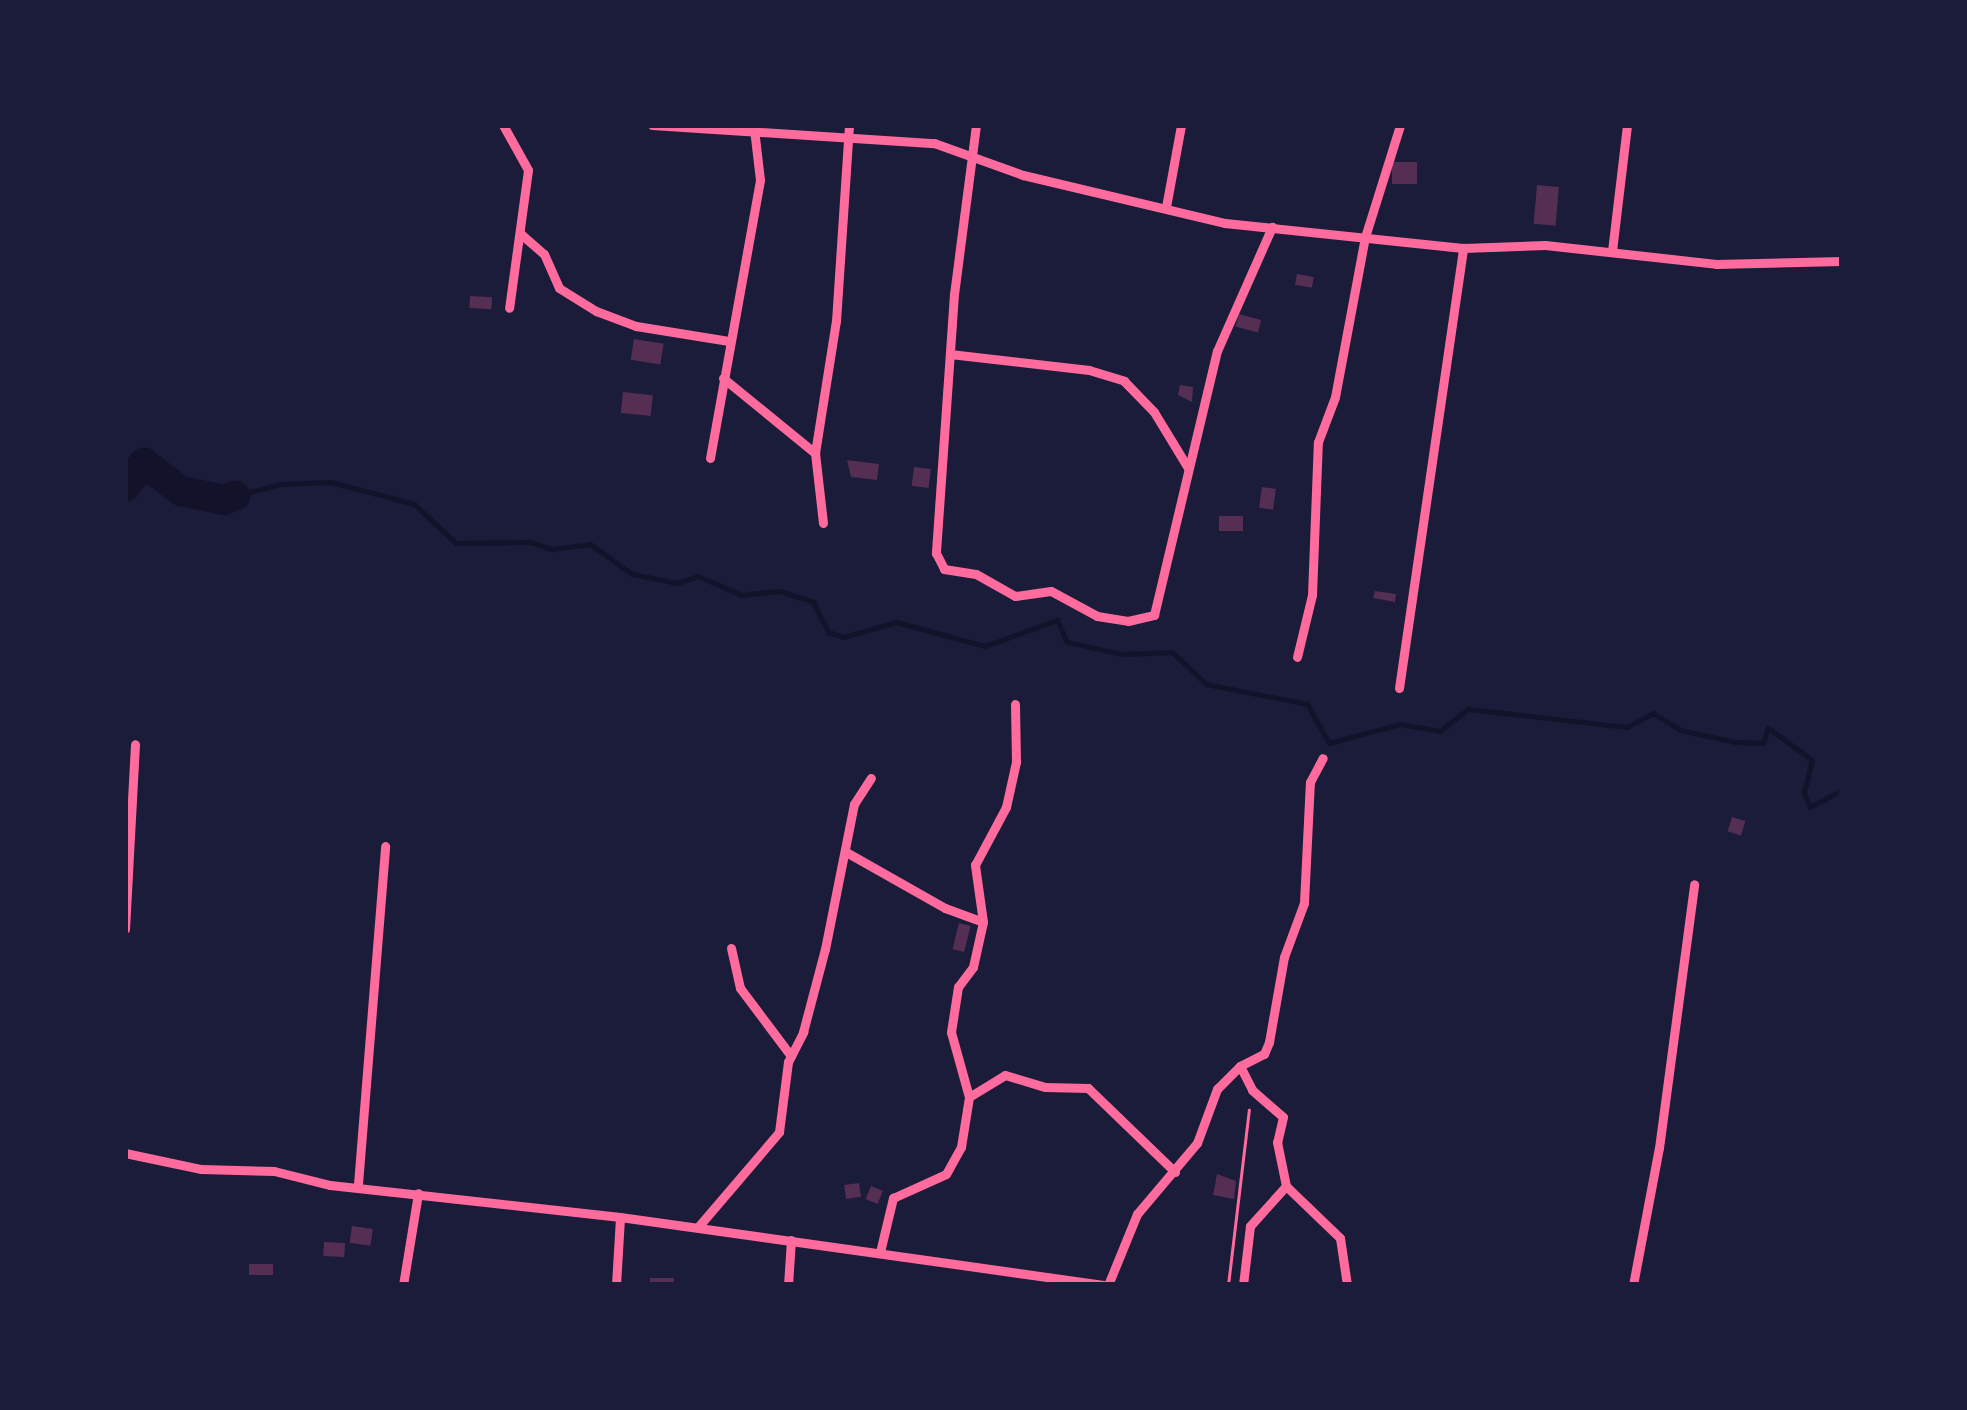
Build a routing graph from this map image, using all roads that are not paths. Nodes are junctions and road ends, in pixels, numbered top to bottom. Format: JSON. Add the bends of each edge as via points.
{"nodes":[{"id":1,"x":503,"y":125,"type":"edge"},
{"id":2,"x":652,"y":125,"type":"edge"},
{"id":3,"x":849,"y":125,"type":"edge"},
{"id":4,"x":976,"y":125,"type":"edge"},
{"id":5,"x":1180,"y":125,"type":"edge"},
{"id":6,"x":1400,"y":125,"type":"edge"},
{"id":7,"x":1626,"y":125,"type":"edge"},
{"id":8,"x":740,"y":127,"type":"edge"},
{"id":9,"x":754,"y":129,"type":"junction"},
{"id":10,"x":848,"y":137,"type":"junction"},
{"id":11,"x":974,"y":158,"type":"junction"},
{"id":12,"x":1166,"y":207,"type":"junction"},
{"id":13,"x":1272,"y":228,"type":"junction"},
{"id":14,"x":522,"y":234,"type":"junction"},
{"id":15,"x":1365,"y":236,"type":"junction"},
{"id":16,"x":1463,"y":248,"type":"junction"},
{"id":17,"x":1612,"y":252,"type":"junction"},
{"id":18,"x":1842,"y":261,"type":"edge"},
{"id":19,"x":509,"y":308,"type":"dead end"},
{"id":20,"x":729,"y":340,"type":"junction"},
{"id":21,"x":950,"y":354,"type":"junction"},
{"id":22,"x":723,"y":378,"type":"junction"},
{"id":23,"x":815,"y":454,"type":"junction"},
{"id":24,"x":710,"y":458,"type":"dead end"},
{"id":25,"x":1188,"y":468,"type":"junction"},
{"id":26,"x":823,"y":523,"type":"dead end"},
{"id":27,"x":1296,"y":657,"type":"dead end"},
{"id":28,"x":1399,"y":688,"type":"dead end"},
{"id":29,"x":1015,"y":704,"type":"dead end"},
{"id":30,"x":135,"y":744,"type":"dead end"},
{"id":31,"x":1322,"y":758,"type":"dead end"},
{"id":32,"x":871,"y":778,"type":"dead end"},
{"id":33,"x":384,"y":846,"type":"dead end"},
{"id":34,"x":846,"y":852,"type":"junction"},
{"id":35,"x":1694,"y":884,"type":"dead end"},
{"id":36,"x":983,"y":922,"type":"junction"},
{"id":37,"x":125,"y":929,"type":"edge"},
{"id":38,"x":731,"y":948,"type":"dead end"},
{"id":39,"x":791,"y":1056,"type":"junction"},
{"id":40,"x":1240,"y":1066,"type":"junction"},
{"id":41,"x":969,"y":1097,"type":"junction"},
{"id":42,"x":125,"y":1153,"type":"edge"},
{"id":43,"x":1176,"y":1172,"type":"junction"},
{"id":44,"x":358,"y":1184,"type":"junction"},
{"id":45,"x":1286,"y":1186,"type":"junction"},
{"id":46,"x":418,"y":1193,"type":"junction"},
{"id":47,"x":620,"y":1217,"type":"junction"},
{"id":48,"x":698,"y":1227,"type":"junction"},
{"id":49,"x":791,"y":1240,"type":"junction"},
{"id":50,"x":880,"y":1252,"type":"junction"},
{"id":51,"x":1028,"y":1280,"type":"edge"},
{"id":52,"x":403,"y":1285,"type":"edge"},
{"id":53,"x":616,"y":1285,"type":"edge"},
{"id":54,"x":788,"y":1285,"type":"edge"},
{"id":55,"x":1106,"y":1285,"type":"edge"},
{"id":56,"x":1243,"y":1285,"type":"edge"},
{"id":57,"x":1347,"y":1285,"type":"edge"},
{"id":58,"x":1633,"y":1285,"type":"edge"}],
"edges":[{"from":1,"to":14,"type":"street","via":[[528,170]]},
{"from":2,"to":8,"type":"street"},
{"from":3,"to":10,"type":"street"},
{"from":4,"to":11,"type":"street"},
{"from":5,"to":12,"type":"street"},
{"from":6,"to":15,"type":"street"},
{"from":7,"to":17,"type":"street"},
{"from":8,"to":9,"type":"street"},
{"from":9,"to":10,"type":"street"},
{"from":9,"to":20,"type":"street","via":[[760,180]]},
{"from":10,"to":11,"type":"street","via":[[934,143]]},
{"from":10,"to":23,"type":"street","via":[[836,321]]},
{"from":11,"to":12,"type":"street"},
{"from":11,"to":21,"type":"street"},
{"from":12,"to":13,"type":"street"},
{"from":13,"to":15,"type":"street"},
{"from":13,"to":25,"type":"street","via":[[1218,352]]},
{"from":14,"to":19,"type":"street"},
{"from":14,"to":20,"type":"street","via":[[544,254],[559,288],[596,311],[636,326]]},
{"from":15,"to":16,"type":"street"},
{"from":15,"to":27,"type":"street","via":[[1335,397],[1318,442],[1314,580]]},
{"from":16,"to":17,"type":"street"},
{"from":16,"to":28,"type":"street"},
{"from":17,"to":18,"type":"street","via":[[1730,264]]},
{"from":20,"to":22,"type":"street"},
{"from":21,"to":25,"type":"street","via":[[1090,370],[1124,381],[1145,400]]},
{"from":21,"to":25,"type":"street","via":[[936,518],[936,553],[944,569],[976,574],[1015,596],[1051,591],[1097,616],[1128,621],[1154,615]]},
{"from":22,"to":23,"type":"street"},
{"from":22,"to":24,"type":"street"},
{"from":23,"to":26,"type":"street"},
{"from":29,"to":36,"type":"street","via":[[1009,794],[973,875]]},
{"from":30,"to":37,"type":"street"},
{"from":31,"to":40,"type":"street","via":[[1308,799],[1304,903],[1284,957],[1269,1042],[1264,1054]]},
{"from":32,"to":34,"type":"street","via":[[854,804]]},
{"from":33,"to":44,"type":"street"},
{"from":34,"to":36,"type":"street"},
{"from":34,"to":39,"type":"street","via":[[803,1032]]},
{"from":35,"to":58,"type":"street","via":[[1659,1148]]},
{"from":36,"to":41,"type":"street","via":[[950,1032]]},
{"from":38,"to":39,"type":"street","via":[[740,988]]},
{"from":39,"to":48,"type":"street","via":[[776,1139],[748,1162]]},
{"from":40,"to":43,"type":"street","via":[[1210,1100],[1200,1136]]},
{"from":40,"to":45,"type":"street","via":[[1252,1090],[1283,1116],[1278,1142]]},
{"from":41,"to":43,"type":"street","via":[[1005,1075],[1045,1087],[1088,1088]]},
{"from":41,"to":50,"type":"street","via":[[957,1161],[940,1178],[899,1191]]},
{"from":42,"to":44,"type":"street"},
{"from":43,"to":55,"type":"street","via":[[1136,1214]]},
{"from":44,"to":46,"type":"street"},
{"from":45,"to":56,"type":"street","via":[[1250,1226]]},
{"from":45,"to":57,"type":"street","via":[[1340,1238]]},
{"from":46,"to":47,"type":"street"},
{"from":46,"to":52,"type":"street"},
{"from":47,"to":48,"type":"street"},
{"from":47,"to":53,"type":"street"},
{"from":48,"to":49,"type":"street"},
{"from":49,"to":50,"type":"street"},
{"from":49,"to":54,"type":"street"},
{"from":50,"to":51,"type":"street"},
{"from":51,"to":55,"type":"street"}]}
